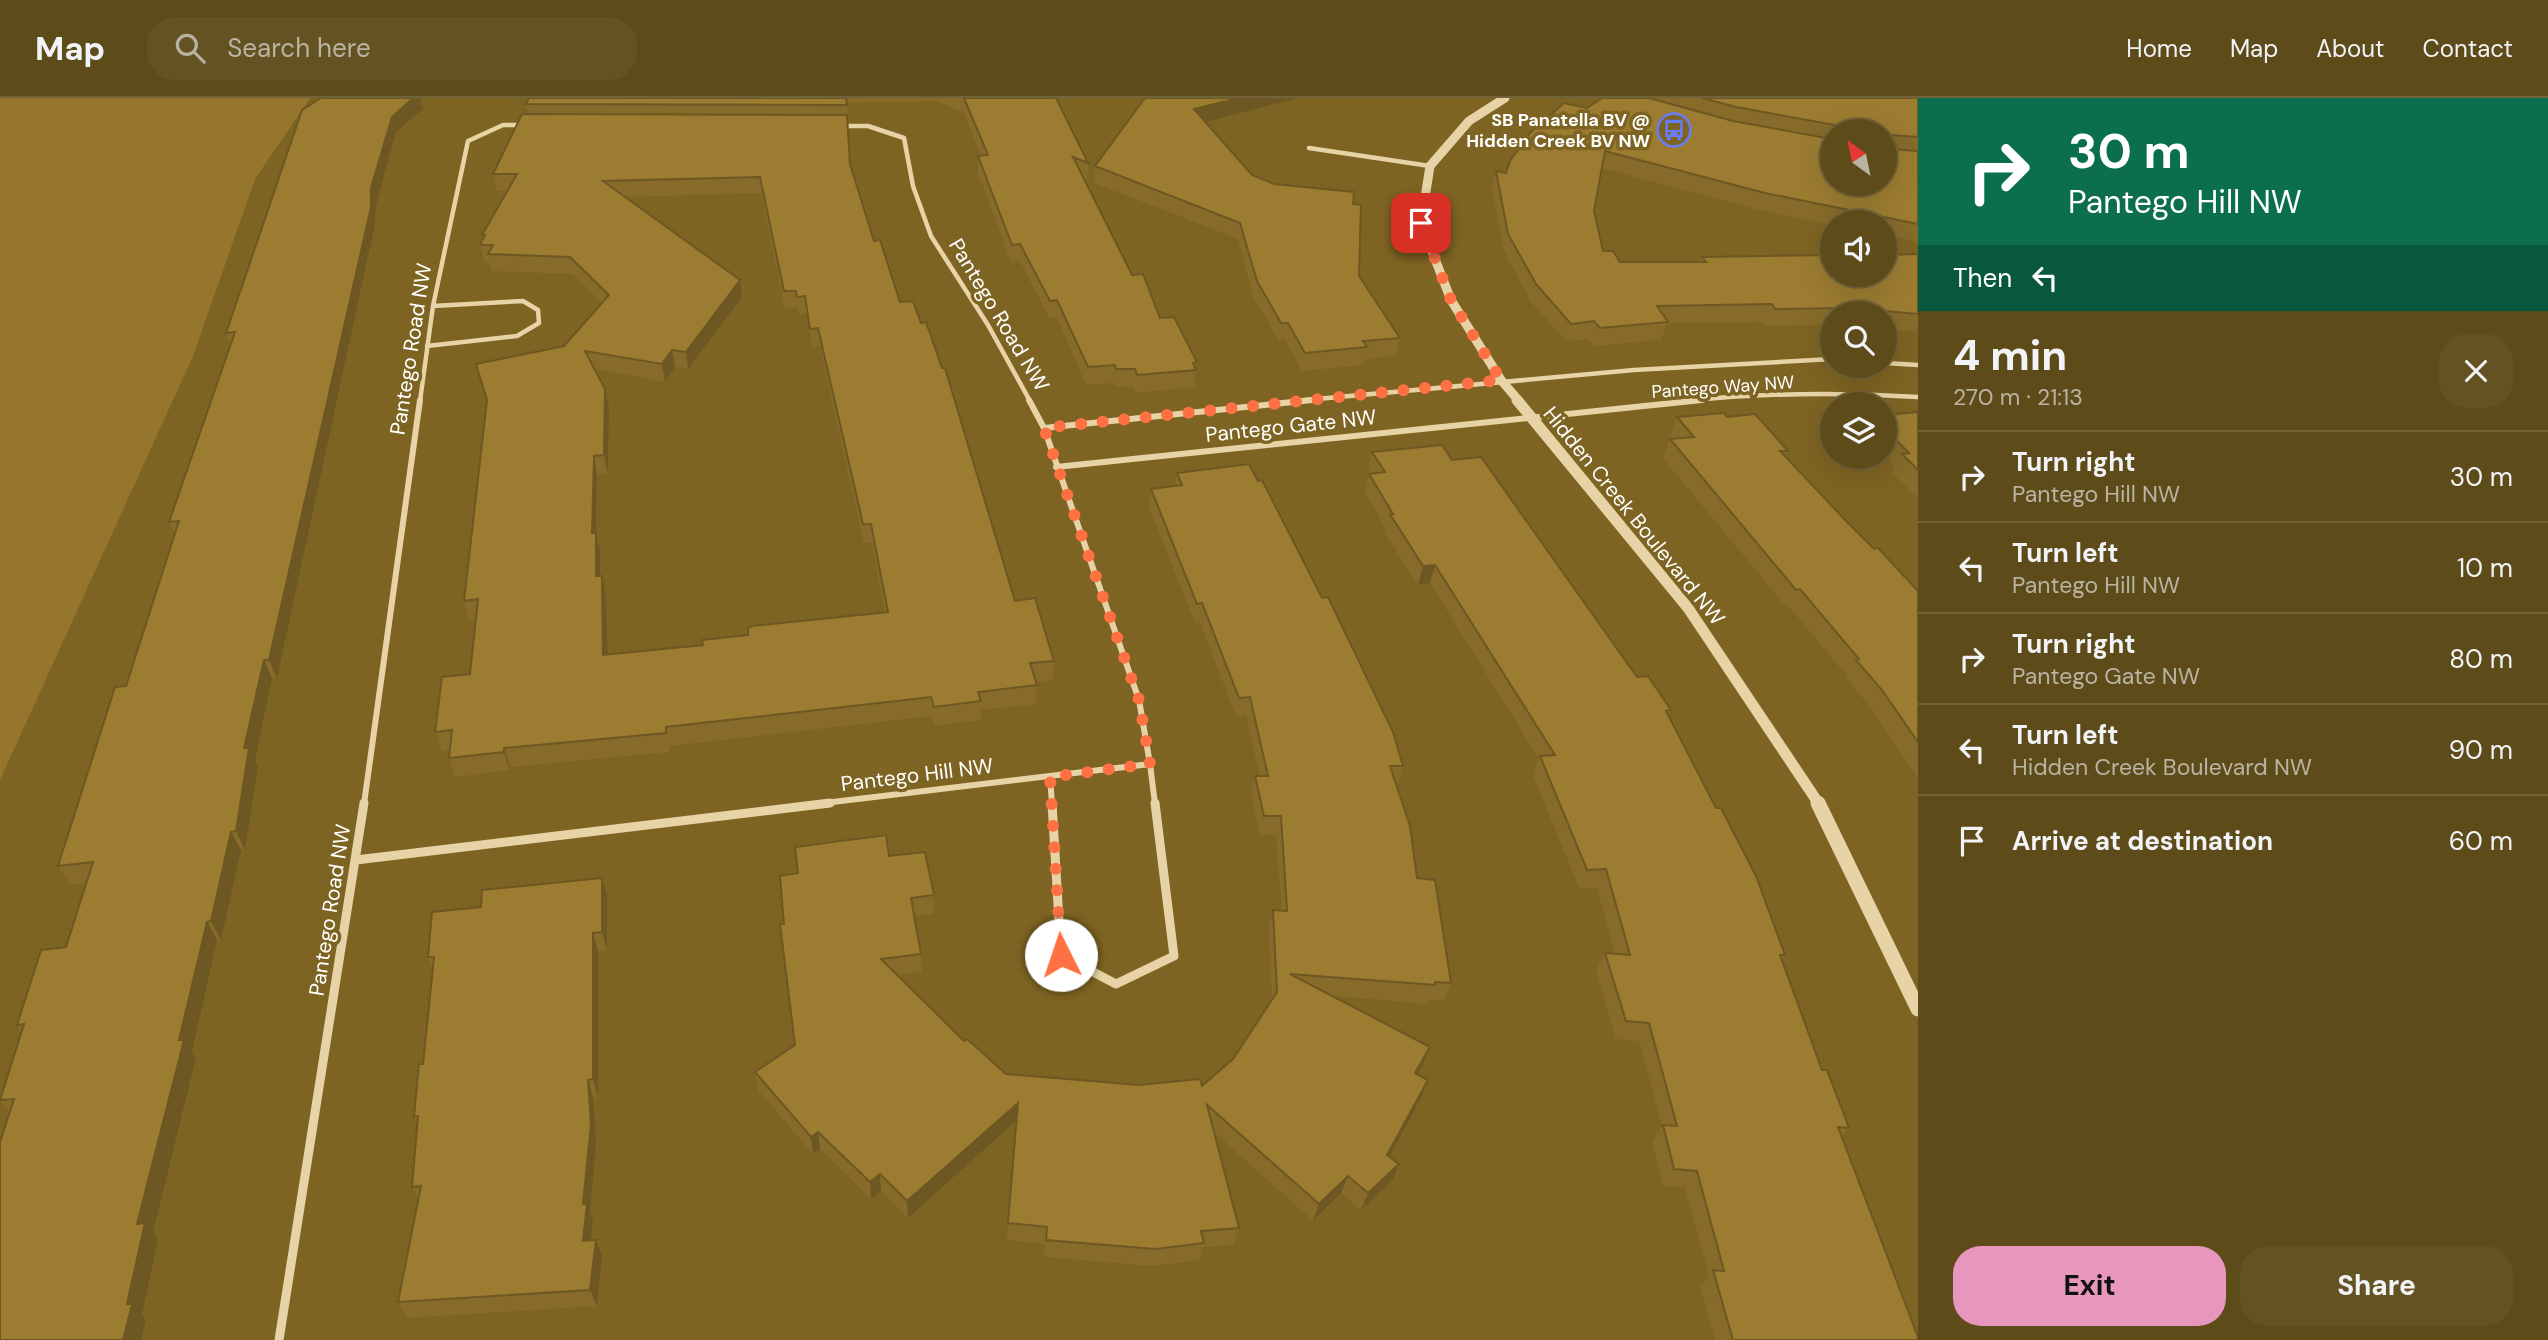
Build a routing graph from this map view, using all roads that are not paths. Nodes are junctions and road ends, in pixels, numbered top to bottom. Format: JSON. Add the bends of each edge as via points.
{"nodes":[{"id":1,"x":1505,"y":98,"type":"edge"},
{"id":2,"x":530,"y":125,"type":"edge"},
{"id":3,"x":828,"y":126,"type":"edge"},
{"id":4,"x":1309,"y":148,"type":"dead end"},
{"id":5,"x":1430,"y":166,"type":"junction"},
{"id":6,"x":433,"y":306,"type":"junction"},
{"id":7,"x":427,"y":346,"type":"junction"},
{"id":8,"x":1820,"y":359,"type":"edge"},
{"id":9,"x":1897,"y":364,"type":"edge"},
{"id":10,"x":1918,"y":365,"type":"edge"},
{"id":11,"x":1501,"y":380,"type":"junction"},
{"id":12,"x":1918,"y":397,"type":"edge"},
{"id":13,"x":1530,"y":417,"type":"junction"},
{"id":14,"x":1044,"y":428,"type":"junction"},
{"id":15,"x":1056,"y":467,"type":"junction"},
{"id":16,"x":1150,"y":764,"type":"junction"},
{"id":17,"x":1050,"y":777,"type":"junction"},
{"id":18,"x":356,"y":860,"type":"junction"},
{"id":19,"x":1918,"y":1009,"type":"edge"},
{"id":20,"x":279,"y":1340,"type":"edge"}],
"edges":[{"from":1,"to":5,"type":"street","via":[[1469,121]]},
{"from":2,"to":6,"type":"street","name":"Pantego Road NW","via":[[503,125],[468,141]]},
{"from":3,"to":14,"type":"street","name":"Pantego Road NW","via":[[868,126],[904,138],[913,186],[931,236],[988,325]]},
{"from":4,"to":5,"type":"street"},
{"from":5,"to":11,"type":"street","name":"Hidden Creek Boulevard NW","via":[[1421,223],[1451,300]]},
{"from":6,"to":7,"type":"street","name":"Pantego Road NW"},
{"from":6,"to":7,"type":"street","via":[[523,301],[538,310],[539,323],[517,335]]},
{"from":7,"to":18,"type":"street","name":"Pantego Road NW"},
{"from":8,"to":11,"type":"street","name":"Pantego Way NW"},
{"from":9,"to":10,"type":"street"},
{"from":11,"to":13,"type":"street","name":"Hidden Creek Boulevard NW"},
{"from":11,"to":14,"type":"street","name":"Pantego Gate NW"},
{"from":12,"to":13,"type":"street","name":"Pantego Way NW","via":[[1728,397]]},
{"from":13,"to":15,"type":"street","name":"Pantego Gate NW"},
{"from":13,"to":19,"type":"street","name":"Hidden Creek Boulevard NW","via":[[1688,608],[1813,792]]},
{"from":14,"to":15,"type":"street","name":"Pantego Road NW"},
{"from":15,"to":16,"type":"street","via":[[1139,700]]},
{"from":16,"to":17,"type":"street","name":"Pantego Hill NW"},
{"from":16,"to":17,"type":"street","via":[[1174,956],[1116,984],[1061,955]]},
{"from":17,"to":18,"type":"street","name":"Pantego Hill NW"},
{"from":18,"to":20,"type":"street","name":"Pantego Road NW"}]}
